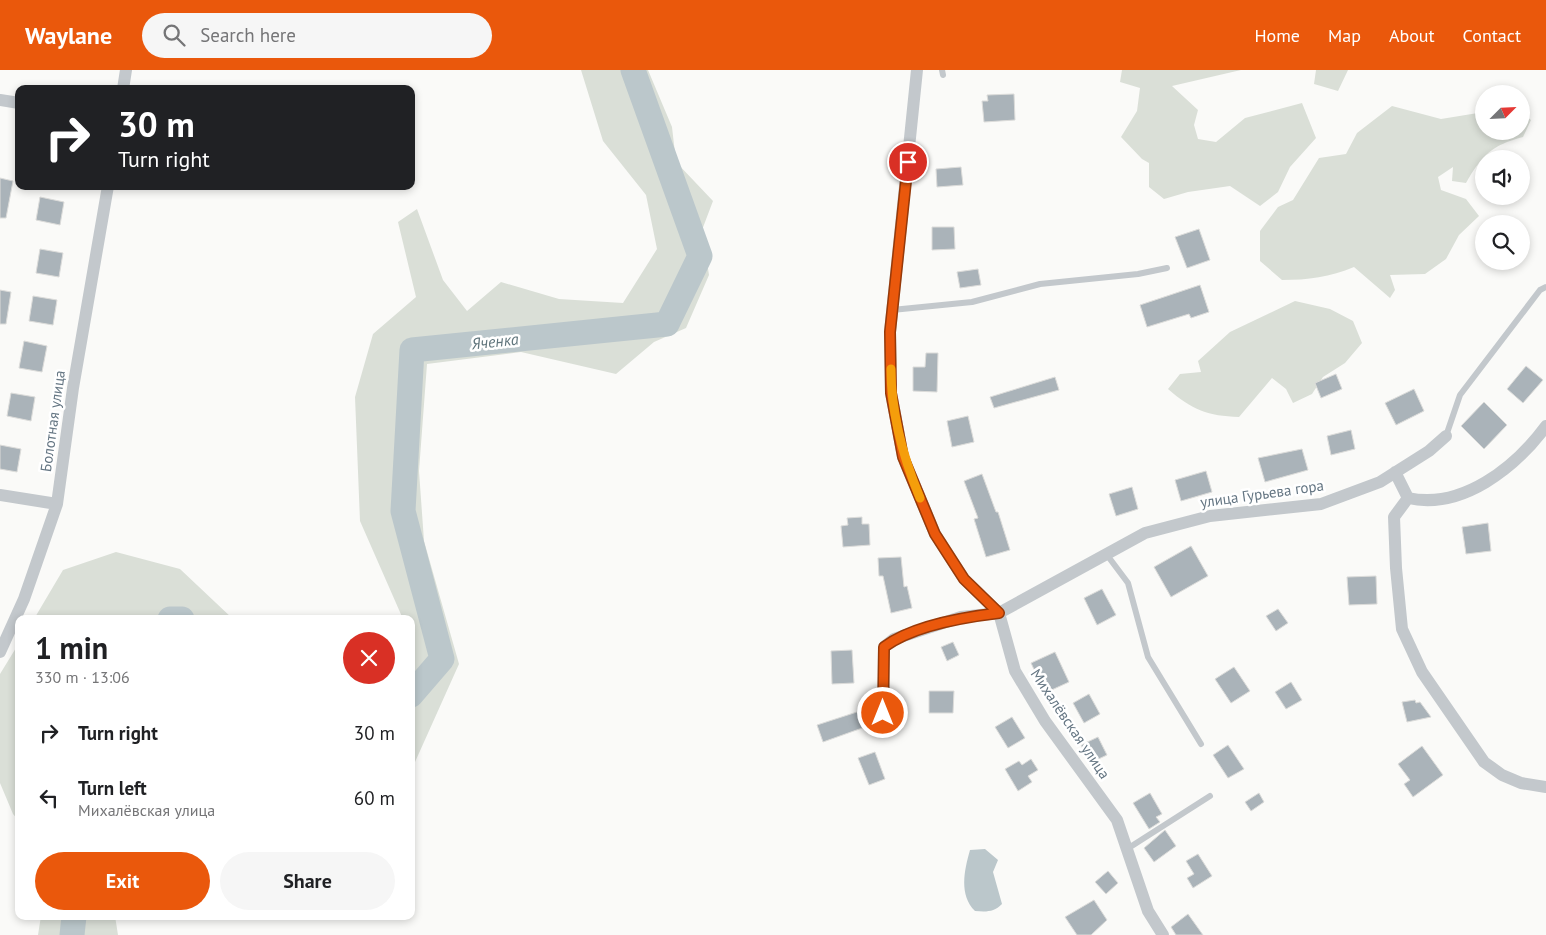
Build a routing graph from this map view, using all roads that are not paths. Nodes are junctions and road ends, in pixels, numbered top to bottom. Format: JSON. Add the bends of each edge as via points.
{"nodes":[{"id":1,"x":126,"y":70,"type":"edge"},
{"id":2,"x":917,"y":70,"type":"edge"},
{"id":3,"x":123,"y":85,"type":"edge"},
{"id":4,"x":0,"y":100,"type":"edge"},
{"id":5,"x":15,"y":102,"type":"edge"},
{"id":6,"x":107,"y":190,"type":"edge"},
{"id":7,"x":1167,"y":268,"type":"dead end"},
{"id":8,"x":1546,"y":287,"type":"edge"},
{"id":9,"x":892,"y":310,"type":"junction"},
{"id":10,"x":1546,"y":426,"type":"edge"},
{"id":11,"x":1446,"y":436,"type":"joint"},
{"id":12,"x":1395,"y":472,"type":"junction"},
{"id":13,"x":0,"y":495,"type":"edge"},
{"id":14,"x":1408,"y":498,"type":"junction"},
{"id":15,"x":57,"y":504,"type":"junction"},
{"id":16,"x":1107,"y":555,"type":"junction"},
{"id":17,"x":999,"y":613,"type":"junction"},
{"id":18,"x":17,"y":615,"type":"edge"},
{"id":19,"x":15,"y":619,"type":"edge"},
{"id":20,"x":0,"y":652,"type":"edge"},
{"id":21,"x":883,"y":730,"type":"dead end"},
{"id":22,"x":1201,"y":744,"type":"dead end"},
{"id":23,"x":1546,"y":787,"type":"edge"},
{"id":24,"x":1210,"y":796,"type":"dead end"},
{"id":25,"x":1127,"y":849,"type":"junction"},
{"id":26,"x":1163,"y":935,"type":"edge"}],
"edges":[{"from":1,"to":3,"type":"street"},
{"from":2,"to":9,"type":"street"},
{"from":4,"to":5,"type":"street"},
{"from":6,"to":15,"type":"street","name":"Болотная улица","via":[[73,388]]},
{"from":7,"to":9,"type":"lane","via":[[1040,284],[972,302]]},
{"from":8,"to":11,"type":"lane","via":[[1540,290],[1460,395]]},
{"from":9,"to":17,"type":"street","via":[[891,393],[903,457],[935,534],[964,579]]},
{"from":10,"to":14,"type":"street","via":[[1505,470],[1473,489],[1438,501]]},
{"from":11,"to":12,"type":"street","name":"улица Гурьева гора"},
{"from":12,"to":14,"type":"street"},
{"from":12,"to":16,"type":"street","name":"улица Гурьева гора","via":[[1380,482],[1321,504],[1210,516],[1144,533]]},
{"from":13,"to":15,"type":"street"},
{"from":14,"to":23,"type":"street","via":[[1394,517],[1396,568],[1402,629],[1422,672],[1484,762],[1521,783]]},
{"from":15,"to":18,"type":"street","name":"Болотная улица"},
{"from":16,"to":17,"type":"street","name":"улица Гурьева гора"},
{"from":16,"to":22,"type":"lane","via":[[1128,583],[1148,657]]},
{"from":17,"to":21,"type":"street","via":[[961,618],[894,639],[884,647]]},
{"from":17,"to":25,"type":"street","name":"Михалёвская улица","via":[[1015,671],[1045,721],[1117,820]]},
{"from":19,"to":20,"type":"street","name":"Болотная улица"},
{"from":24,"to":25,"type":"lane"},
{"from":25,"to":26,"type":"street","name":"Михалёвская улица","via":[[1148,910]]}]}
